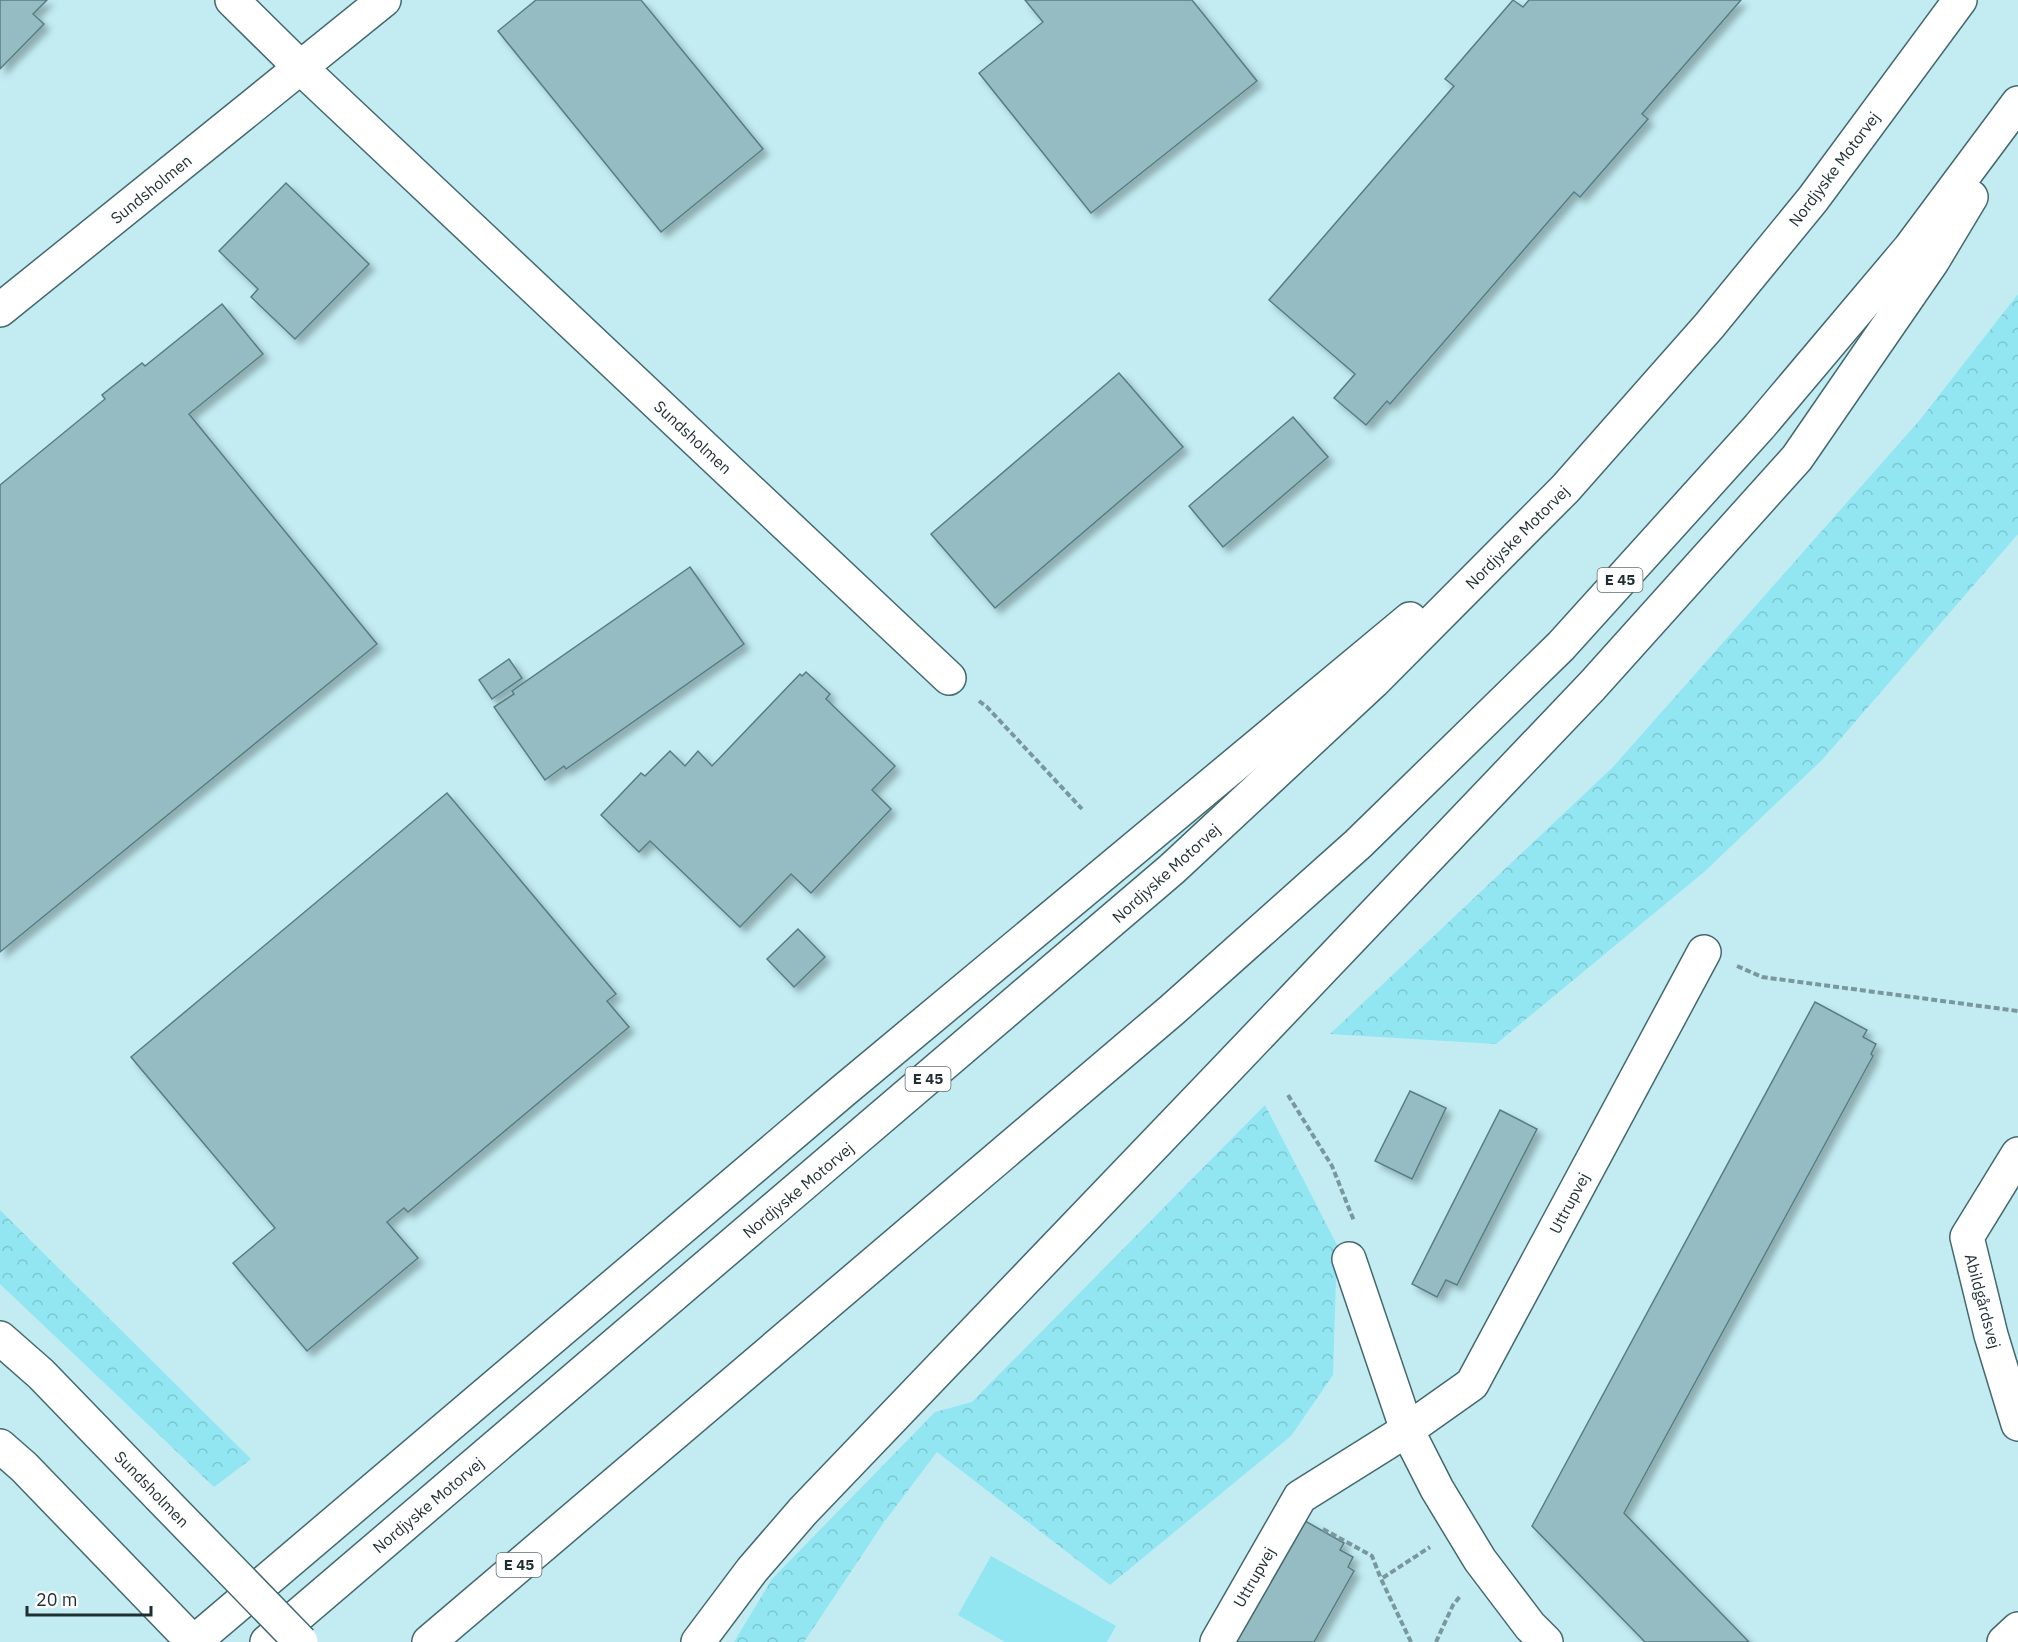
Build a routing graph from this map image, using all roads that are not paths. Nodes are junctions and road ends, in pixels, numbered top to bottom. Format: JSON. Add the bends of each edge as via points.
{"nodes":[{"id":1,"x":232,"y":0,"type":"edge"},
{"id":2,"x":384,"y":0,"type":"edge"},
{"id":3,"x":1960,"y":0,"type":"edge"},
{"id":4,"x":301,"y":68,"type":"junction"},
{"id":5,"x":2018,"y":103,"type":"edge"},
{"id":6,"x":2018,"y":116,"type":"edge"},
{"id":7,"x":0,"y":310,"type":"edge"},
{"id":8,"x":1565,"y":489,"type":"junction"},
{"id":9,"x":950,"y":678,"type":"road end"},
{"id":10,"x":1704,"y":952,"type":"road end"},
{"id":11,"x":2018,"y":1154,"type":"edge"},
{"id":12,"x":1349,"y":1259,"type":"road end"},
{"id":13,"x":0,"y":1338,"type":"edge"},
{"id":14,"x":2018,"y":1424,"type":"edge"},
{"id":15,"x":1407,"y":1430,"type":"junction"},
{"id":16,"x":0,"y":1446,"type":"edge"},
{"id":17,"x":2018,"y":1629,"type":"edge"},
{"id":18,"x":700,"y":1641,"type":"edge"},
{"id":19,"x":194,"y":1642,"type":"edge"},
{"id":20,"x":267,"y":1642,"type":"edge"},
{"id":21,"x":301,"y":1642,"type":"edge"},
{"id":22,"x":429,"y":1642,"type":"edge"},
{"id":23,"x":1217,"y":1642,"type":"edge"},
{"id":24,"x":1546,"y":1642,"type":"edge"},
{"id":25,"x":2004,"y":1642,"type":"edge"}],
"edges":[{"from":1,"to":4,"type":"main road","name":"Sundsholmen"},
{"from":2,"to":4,"type":"main road","name":"Sundsholmen"},
{"from":3,"to":8,"type":"main road","name":"Nordjyske Motorvej","number":"E 45","via":[[1813,199],[1709,326]]},
{"from":4,"to":7,"type":"main road","name":"Sundsholmen"},
{"from":4,"to":9,"type":"main road","name":"Sundsholmen"},
{"from":5,"to":22,"type":"main road","number":"E 45","via":[[1910,248],[1759,427],[1561,646],[1358,844],[1172,1010]]},
{"from":6,"to":18,"type":"main road","via":[[1932,262],[1797,458],[1592,686],[803,1511],[752,1570]]},
{"from":8,"to":19,"type":"main road","via":[[843,1091]]},
{"from":8,"to":20,"type":"main road","name":"Nordjyske Motorvej","number":"E 45","via":[[1373,682],[1173,869]]},
{"from":10,"to":15,"type":"main road","name":"Uttrupvej","via":[[1472,1384]]},
{"from":11,"to":14,"type":"main road","name":"Abildgårdsvej","via":[[1967,1237]]},
{"from":12,"to":15,"type":"main road"},
{"from":13,"to":21,"type":"main road","name":"Sundsholmen","bridge":true,"via":[[41,1374]]},
{"from":15,"to":23,"type":"main road","name":"Uttrupvej","via":[[1300,1497]]},
{"from":15,"to":24,"type":"main road","via":[[1437,1489],[1488,1570]]},
{"from":16,"to":19,"type":"main road"},
{"from":17,"to":25,"type":"main road"}]}
